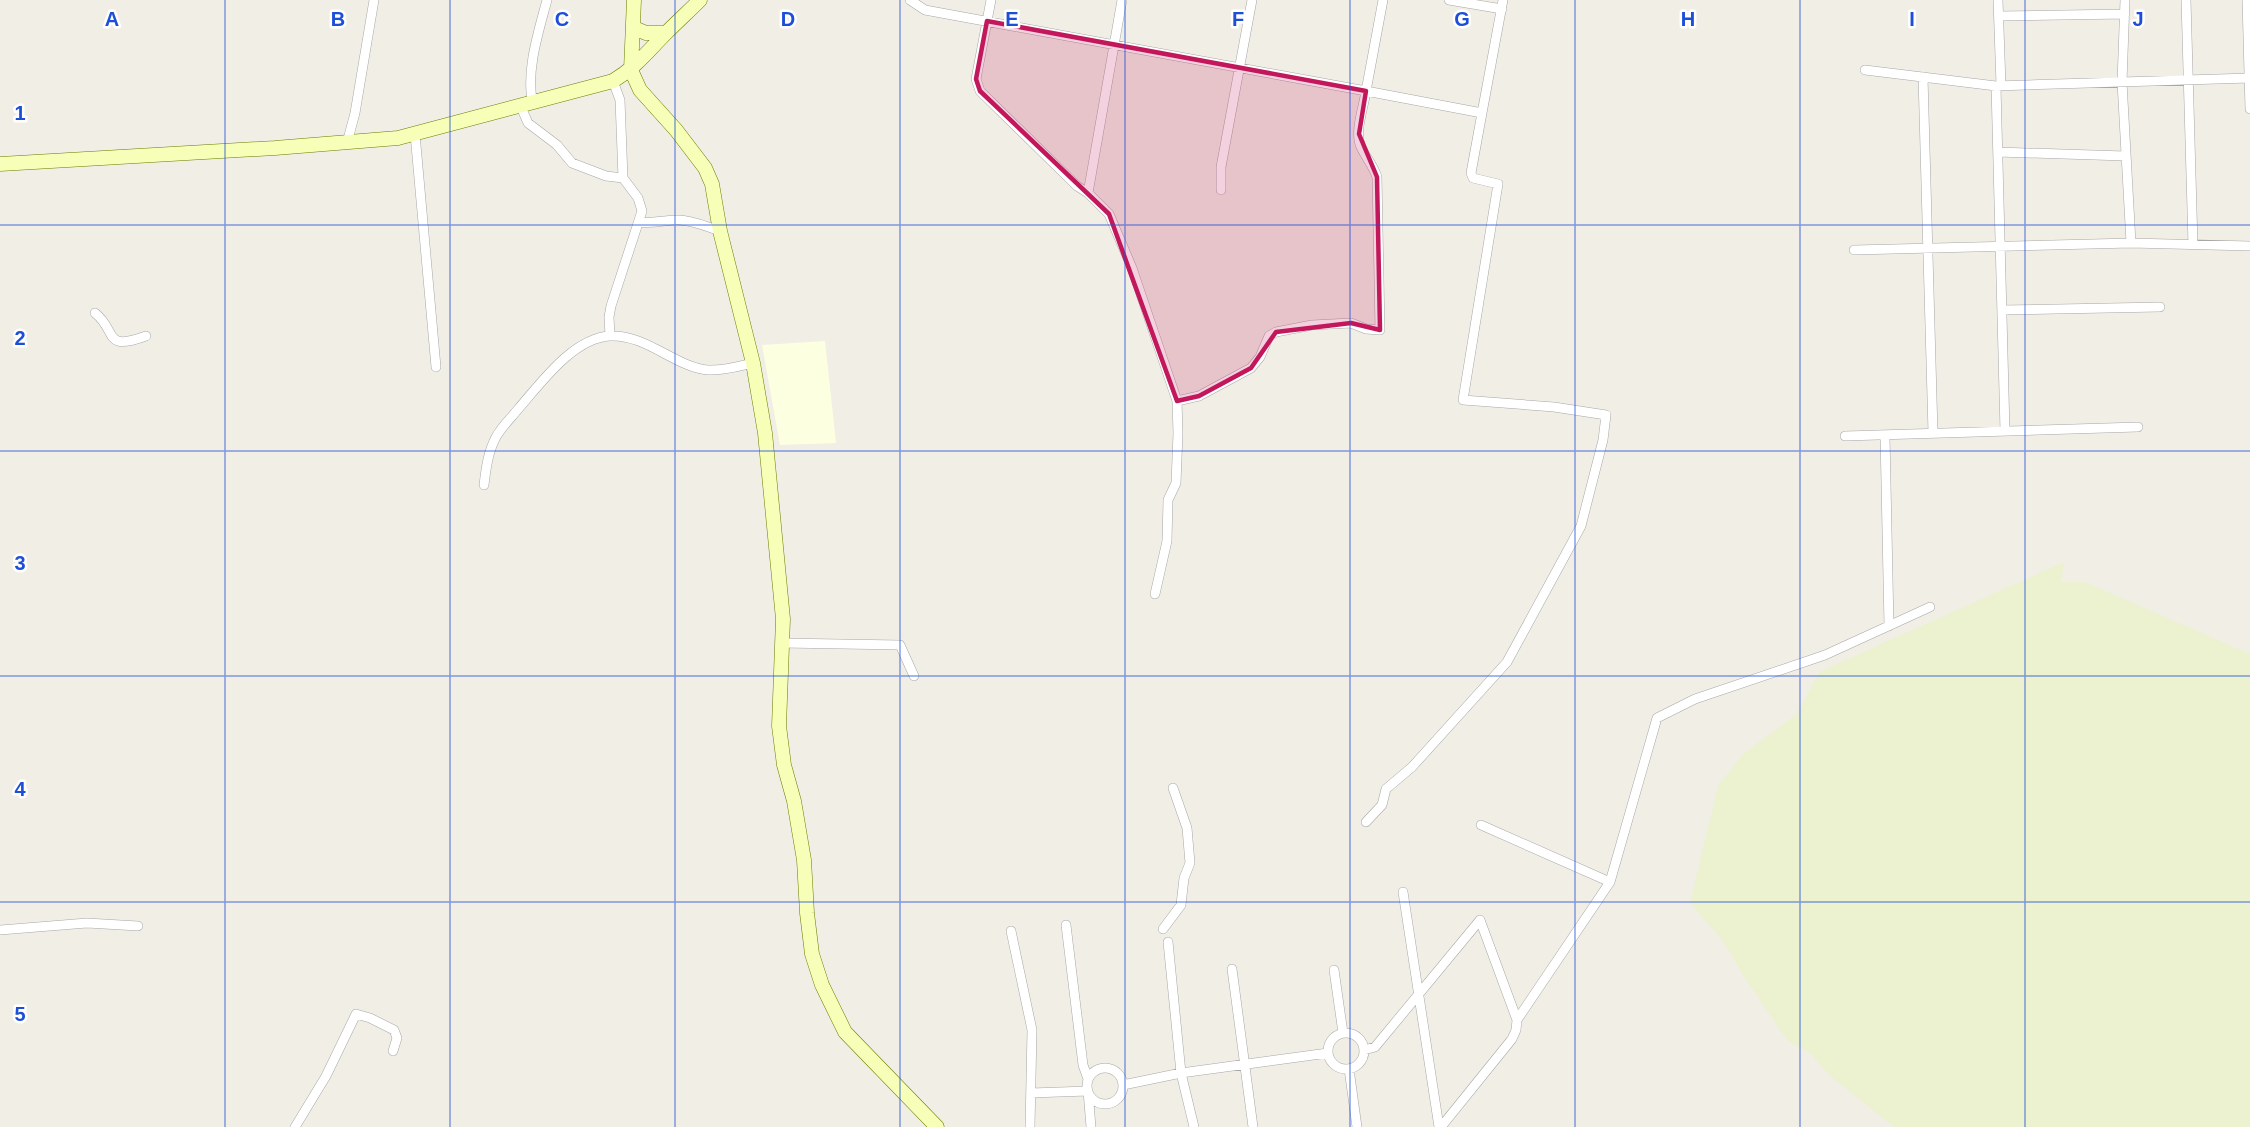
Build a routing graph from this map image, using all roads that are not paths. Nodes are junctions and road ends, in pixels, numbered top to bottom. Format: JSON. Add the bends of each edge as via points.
{"nodes":[{"id":1,"x":374,"y":0,"type":"edge"},
{"id":2,"x":548,"y":0,"type":"edge"},
{"id":3,"x":634,"y":0,"type":"edge"},
{"id":4,"x":700,"y":0,"type":"edge"},
{"id":5,"x":910,"y":0,"type":"edge"},
{"id":6,"x":991,"y":0,"type":"edge"},
{"id":7,"x":1122,"y":0,"type":"edge"},
{"id":8,"x":1252,"y":0,"type":"edge"},
{"id":9,"x":1383,"y":0,"type":"edge"},
{"id":10,"x":1449,"y":0,"type":"edge"},
{"id":11,"x":1998,"y":0,"type":"edge"},
{"id":12,"x":2125,"y":0,"type":"edge"},
{"id":13,"x":2186,"y":0,"type":"edge"},
{"id":14,"x":2247,"y":0,"type":"edge"},
{"id":15,"x":1502,"y":5,"type":"edge"},
{"id":16,"x":2249,"y":13,"type":"edge"},
{"id":17,"x":2125,"y":14,"type":"junction"},
{"id":18,"x":2000,"y":16,"type":"junction"},
{"id":19,"x":987,"y":21,"type":"junction"},
{"id":20,"x":634,"y":28,"type":"junction"},
{"id":21,"x":666,"y":33,"type":"junction"},
{"id":22,"x":1114,"y":45,"type":"junction"},
{"id":23,"x":1240,"y":68,"type":"junction"},
{"id":24,"x":631,"y":70,"type":"junction"},
{"id":25,"x":1865,"y":70,"type":"dead end"},
{"id":26,"x":1923,"y":77,"type":"junction"},
{"id":27,"x":2250,"y":78,"type":"edge"},
{"id":28,"x":2188,"y":80,"type":"junction"},
{"id":29,"x":613,"y":81,"type":"junction"},
{"id":30,"x":2122,"y":82,"type":"junction"},
{"id":31,"x":1999,"y":85,"type":"junction"},
{"id":32,"x":1366,"y":91,"type":"junction"},
{"id":33,"x":527,"y":105,"type":"junction"},
{"id":34,"x":2250,"y":109,"type":"edge"},
{"id":35,"x":1482,"y":113,"type":"junction"},
{"id":36,"x":415,"y":134,"type":"junction"},
{"id":37,"x":347,"y":143,"type":"junction"},
{"id":38,"x":1998,"y":152,"type":"junction"},
{"id":39,"x":2125,"y":156,"type":"junction"},
{"id":40,"x":0,"y":164,"type":"edge"},
{"id":41,"x":623,"y":178,"type":"junction"},
{"id":42,"x":1221,"y":190,"type":"dead end"},
{"id":43,"x":1088,"y":193,"type":"junction"},
{"id":44,"x":639,"y":222,"type":"junction"},
{"id":45,"x":720,"y":231,"type":"junction"},
{"id":46,"x":2131,"y":243,"type":"junction"},
{"id":47,"x":2193,"y":245,"type":"junction"},
{"id":48,"x":2250,"y":246,"type":"edge"},
{"id":49,"x":2000,"y":247,"type":"junction"},
{"id":50,"x":1927,"y":248,"type":"junction"},
{"id":51,"x":1854,"y":250,"type":"dead end"},
{"id":52,"x":2160,"y":307,"type":"dead end"},
{"id":53,"x":2002,"y":310,"type":"junction"},
{"id":54,"x":94,"y":313,"type":"dead end"},
{"id":55,"x":146,"y":336,"type":"dead end"},
{"id":56,"x":610,"y":336,"type":"junction"},
{"id":57,"x":753,"y":363,"type":"junction"},
{"id":58,"x":436,"y":367,"type":"dead end"},
{"id":59,"x":1177,"y":402,"type":"junction"},
{"id":60,"x":2138,"y":427,"type":"dead end"},
{"id":61,"x":2005,"y":431,"type":"junction"},
{"id":62,"x":1933,"y":434,"type":"junction"},
{"id":63,"x":1885,"y":435,"type":"junction"},
{"id":64,"x":1845,"y":436,"type":"dead end"},
{"id":65,"x":484,"y":485,"type":"dead end"},
{"id":66,"x":1155,"y":594,"type":"dead end"},
{"id":67,"x":1930,"y":607,"type":"dead end"},
{"id":68,"x":1889,"y":626,"type":"junction"},
{"id":69,"x":782,"y":643,"type":"junction"},
{"id":70,"x":914,"y":676,"type":"dead end"},
{"id":71,"x":1173,"y":788,"type":"dead end"},
{"id":72,"x":1366,"y":822,"type":"dead end"},
{"id":73,"x":1481,"y":825,"type":"dead end"},
{"id":74,"x":1610,"y":882,"type":"junction"},
{"id":75,"x":1403,"y":892,"type":"dead end"},
{"id":76,"x":1066,"y":925,"type":"dead end"},
{"id":77,"x":138,"y":926,"type":"dead end"},
{"id":78,"x":1163,"y":929,"type":"dead end"},
{"id":79,"x":0,"y":930,"type":"edge"},
{"id":80,"x":1011,"y":930,"type":"dead end"},
{"id":81,"x":1168,"y":942,"type":"dead end"},
{"id":82,"x":1232,"y":969,"type":"dead end"},
{"id":83,"x":1334,"y":970,"type":"dead end"},
{"id":84,"x":1420,"y":992,"type":"junction"},
{"id":85,"x":1517,"y":1020,"type":"junction"},
{"id":86,"x":1342,"y":1033,"type":"junction"},
{"id":87,"x":1364,"y":1050,"type":"junction"},
{"id":88,"x":393,"y":1051,"type":"dead end"},
{"id":89,"x":1328,"y":1053,"type":"junction"},
{"id":90,"x":1244,"y":1065,"type":"junction"},
{"id":91,"x":1349,"y":1069,"type":"junction"},
{"id":92,"x":1181,"y":1073,"type":"junction"},
{"id":93,"x":1088,"y":1079,"type":"junction"},
{"id":94,"x":1123,"y":1085,"type":"junction"},
{"id":95,"x":1088,"y":1091,"type":"junction"},
{"id":96,"x":1031,"y":1093,"type":"junction"},
{"id":97,"x":295,"y":1127,"type":"edge"},
{"id":98,"x":937,"y":1127,"type":"edge"},
{"id":99,"x":1030,"y":1127,"type":"edge"},
{"id":100,"x":1091,"y":1127,"type":"edge"},
{"id":101,"x":1194,"y":1127,"type":"edge"},
{"id":102,"x":1253,"y":1127,"type":"edge"},
{"id":103,"x":1357,"y":1127,"type":"edge"},
{"id":104,"x":1440,"y":1127,"type":"edge"}],
"edges":[{"from":1,"to":37,"type":"street"},
{"from":2,"to":33,"type":"street","via":[[539,29]]},
{"from":3,"to":20,"type":"street"},
{"from":4,"to":21,"type":"street"},
{"from":5,"to":19,"type":"street","via":[[925,10]]},
{"from":6,"to":19,"type":"street"},
{"from":7,"to":22,"type":"street"},
{"from":8,"to":23,"type":"street"},
{"from":9,"to":32,"type":"street"},
{"from":10,"to":15,"type":"street"},
{"from":11,"to":18,"type":"street"},
{"from":12,"to":17,"type":"street"},
{"from":13,"to":28,"type":"street"},
{"from":14,"to":16,"type":"street"},
{"from":15,"to":35,"type":"street"},
{"from":16,"to":27,"type":"street"},
{"from":17,"to":18,"type":"street"},
{"from":17,"to":30,"type":"street"},
{"from":18,"to":31,"type":"street"},
{"from":19,"to":22,"type":"street"},
{"from":19,"to":43,"type":"street","via":[[976,79],[980,92]]},
{"from":20,"to":21,"type":"street","via":[[646,33]]},
{"from":20,"to":24,"type":"street"},
{"from":21,"to":24,"type":"street"},
{"from":22,"to":23,"type":"street"},
{"from":22,"to":43,"type":"street"},
{"from":23,"to":32,"type":"street"},
{"from":23,"to":42,"type":"street","via":[[1221,167]]},
{"from":24,"to":29,"type":"street"},
{"from":24,"to":45,"type":"street","via":[[640,90],[705,168],[712,184]]},
{"from":25,"to":26,"type":"street"},
{"from":26,"to":31,"type":"street"},
{"from":26,"to":50,"type":"street"},
{"from":27,"to":28,"type":"street"},
{"from":27,"to":34,"type":"street"},
{"from":28,"to":30,"type":"street"},
{"from":28,"to":47,"type":"street"},
{"from":29,"to":33,"type":"street"},
{"from":29,"to":41,"type":"street","via":[[620,100]]},
{"from":30,"to":31,"type":"street"},
{"from":30,"to":39,"type":"street"},
{"from":31,"to":38,"type":"street"},
{"from":32,"to":35,"type":"street"},
{"from":32,"to":59,"type":"street","via":[[1359,134],[1360,146],[1377,177],[1380,330],[1351,323],[1276,332],[1269,336],[1251,368],[1198,396]]},
{"from":33,"to":36,"type":"street"},
{"from":33,"to":41,"type":"street","via":[[528,123],[557,145],[572,163]]},
{"from":35,"to":72,"type":"street","via":[[1471,172],[1473,178],[1498,184],[1463,400],[1606,415],[1603,441],[1581,526],[1507,662],[1412,767],[1386,789],[1382,805]]},
{"from":36,"to":37,"type":"street"},
{"from":36,"to":58,"type":"street"},
{"from":37,"to":40,"type":"street"},
{"from":38,"to":39,"type":"street"},
{"from":38,"to":49,"type":"street"},
{"from":39,"to":46,"type":"street"},
{"from":41,"to":44,"type":"street","via":[[638,198],[642,211]]},
{"from":43,"to":59,"type":"street","via":[[1109,214],[1132,268]]},
{"from":44,"to":45,"type":"street","via":[[685,221]]},
{"from":44,"to":56,"type":"street","via":[[611,306]]},
{"from":45,"to":57,"type":"street"},
{"from":46,"to":47,"type":"street"},
{"from":46,"to":49,"type":"street"},
{"from":47,"to":48,"type":"street"},
{"from":49,"to":50,"type":"street"},
{"from":49,"to":53,"type":"street"},
{"from":50,"to":51,"type":"street"},
{"from":50,"to":62,"type":"street"},
{"from":52,"to":53,"type":"street"},
{"from":53,"to":61,"type":"street"},
{"from":54,"to":55,"type":"street","via":[[114,340],[125,343]]},
{"from":56,"to":57,"type":"street","via":[[651,346],[707,370]]},
{"from":56,"to":65,"type":"street","via":[[579,348],[556,364],[497,435],[488,456]]},
{"from":57,"to":69,"type":"street","via":[[765,433]]},
{"from":59,"to":66,"type":"street","via":[[1176,483],[1168,500],[1167,541]]},
{"from":60,"to":61,"type":"street"},
{"from":61,"to":62,"type":"street"},
{"from":62,"to":63,"type":"street"},
{"from":63,"to":64,"type":"street"},
{"from":63,"to":68,"type":"street"},
{"from":67,"to":68,"type":"street"},
{"from":68,"to":74,"type":"street","via":[[1825,655],[1695,699],[1657,718]]},
{"from":69,"to":70,"type":"street","via":[[900,645]]},
{"from":69,"to":98,"type":"street","via":[[779,726],[804,860],[812,954],[845,1032]]},
{"from":71,"to":78,"type":"street","via":[[1187,828],[1191,863],[1184,878],[1181,905]]},
{"from":73,"to":74,"type":"street"},
{"from":74,"to":85,"type":"street"},
{"from":75,"to":84,"type":"street"},
{"from":76,"to":93,"type":"street"},
{"from":77,"to":79,"type":"street","via":[[87,923]]},
{"from":80,"to":96,"type":"street","via":[[1032,1030]]},
{"from":81,"to":92,"type":"street"},
{"from":82,"to":90,"type":"street"},
{"from":83,"to":86,"type":"street"},
{"from":84,"to":85,"type":"street","via":[[1480,920]]},
{"from":84,"to":87,"type":"street","via":[[1375,1047]]},
{"from":84,"to":104,"type":"street"},
{"from":85,"to":104,"type":"street","via":[[1512,1039]]},
{"from":86,"to":87,"type":"street","via":[[1354,1036]]},
{"from":86,"to":89,"type":"street","via":[[1332,1040]]},
{"from":87,"to":91,"type":"street","via":[[1361,1061]]},
{"from":88,"to":97,"type":"street","via":[[397,1038],[394,1030],[356,1014],[326,1077]]},
{"from":89,"to":90,"type":"street"},
{"from":89,"to":91,"type":"street","via":[[1335,1066]]},
{"from":90,"to":92,"type":"street"},
{"from":90,"to":102,"type":"street"},
{"from":91,"to":103,"type":"street"},
{"from":92,"to":94,"type":"street"},
{"from":92,"to":101,"type":"street"},
{"from":93,"to":94,"type":"street","via":[[1096,1070],[1108,1068],[1118,1074]]},
{"from":93,"to":95,"type":"street"},
{"from":94,"to":95,"type":"street","via":[[1120,1096],[1105,1104],[1095,1101]]},
{"from":95,"to":96,"type":"street"},
{"from":95,"to":100,"type":"street"},
{"from":96,"to":99,"type":"street"}]}
